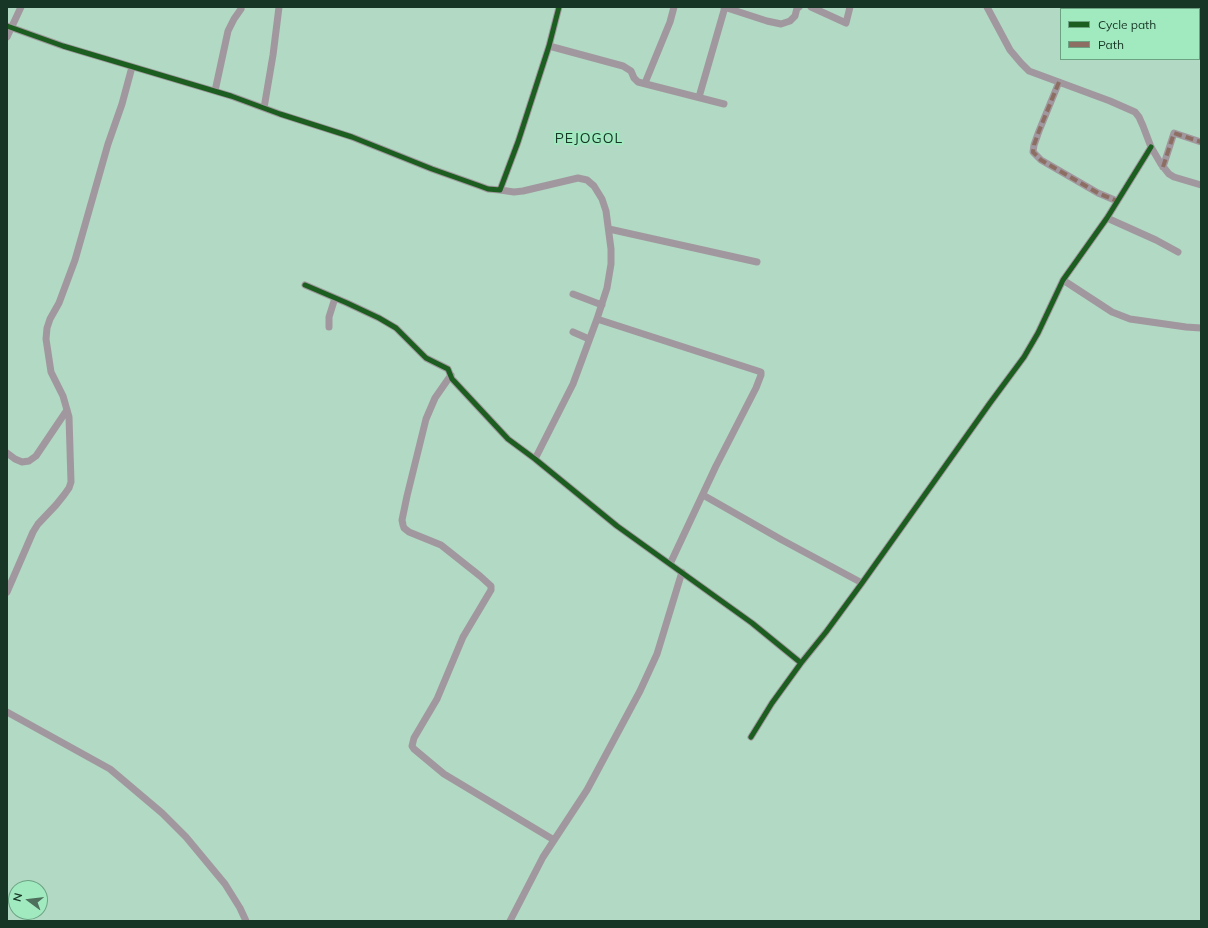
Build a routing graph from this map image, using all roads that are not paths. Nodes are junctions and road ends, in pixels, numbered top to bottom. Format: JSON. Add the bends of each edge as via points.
{"nodes":[{"id":1,"x":21,"y":7,"type":"edge"},
{"id":2,"x":279,"y":7,"type":"edge"},
{"id":3,"x":559,"y":7,"type":"edge"},
{"id":4,"x":674,"y":7,"type":"edge"},
{"id":5,"x":725,"y":7,"type":"edge"},
{"id":6,"x":799,"y":7,"type":"edge"},
{"id":7,"x":811,"y":7,"type":"edge"},
{"id":8,"x":850,"y":7,"type":"edge"},
{"id":9,"x":987,"y":7,"type":"edge"},
{"id":10,"x":241,"y":9,"type":"dead end"},
{"id":11,"x":9,"y":27,"type":"edge"},
{"id":12,"x":7,"y":37,"type":"edge"},
{"id":13,"x":549,"y":46,"type":"junction"},
{"id":14,"x":132,"y":67,"type":"junction"},
{"id":15,"x":1059,"y":82,"type":"junction"},
{"id":16,"x":645,"y":83,"type":"junction"},
{"id":17,"x":216,"y":91,"type":"junction"},
{"id":18,"x":699,"y":97,"type":"junction"},
{"id":19,"x":724,"y":104,"type":"dead end"},
{"id":20,"x":264,"y":108,"type":"junction"},
{"id":21,"x":1201,"y":142,"type":"edge"},
{"id":22,"x":1151,"y":147,"type":"junction"},
{"id":23,"x":1163,"y":167,"type":"junction"},
{"id":24,"x":1201,"y":185,"type":"edge"},
{"id":25,"x":500,"y":190,"type":"junction"},
{"id":26,"x":1117,"y":201,"type":"junction"},
{"id":27,"x":1106,"y":218,"type":"junction"},
{"id":28,"x":609,"y":229,"type":"junction"},
{"id":29,"x":1178,"y":252,"type":"dead end"},
{"id":30,"x":756,"y":262,"type":"dead end"},
{"id":31,"x":1063,"y":280,"type":"junction"},
{"id":32,"x":305,"y":285,"type":"dead end"},
{"id":33,"x":573,"y":294,"type":"dead end"},
{"id":34,"x":335,"y":298,"type":"junction"},
{"id":35,"x":602,"y":305,"type":"junction"},
{"id":36,"x":597,"y":319,"type":"junction"},
{"id":37,"x":329,"y":327,"type":"dead end"},
{"id":38,"x":1201,"y":328,"type":"edge"},
{"id":39,"x":573,"y":332,"type":"dead end"},
{"id":40,"x":589,"y":339,"type":"junction"},
{"id":41,"x":451,"y":375,"type":"junction"},
{"id":42,"x":67,"y":410,"type":"junction"},
{"id":43,"x":7,"y":453,"type":"edge"},
{"id":44,"x":535,"y":459,"type":"junction"},
{"id":45,"x":703,"y":495,"type":"junction"},
{"id":46,"x":670,"y":564,"type":"junction"},
{"id":47,"x":682,"y":572,"type":"junction"},
{"id":48,"x":862,"y":583,"type":"junction"},
{"id":49,"x":7,"y":592,"type":"edge"},
{"id":50,"x":801,"y":663,"type":"junction"},
{"id":51,"x":7,"y":712,"type":"edge"},
{"id":52,"x":751,"y":737,"type":"dead end"},
{"id":53,"x":554,"y":840,"type":"junction"},
{"id":54,"x":246,"y":921,"type":"edge"},
{"id":55,"x":510,"y":921,"type":"edge"}],
"edges":[{"from":1,"to":11,"type":"street"},
{"from":2,"to":20,"type":"street"},
{"from":3,"to":13,"type":"street"},
{"from":4,"to":16,"type":"street"},
{"from":5,"to":6,"type":"street","via":[[781,24],[790,21]]},
{"from":5,"to":18,"type":"street"},
{"from":7,"to":8,"type":"street","via":[[846,23]]},
{"from":9,"to":15,"type":"street","via":[[1010,50],[1021,63],[1030,71]]},
{"from":10,"to":17,"type":"street","via":[[228,31]]},
{"from":11,"to":12,"type":"street"},
{"from":11,"to":14,"type":"street"},
{"from":13,"to":16,"type":"street","via":[[623,66],[631,71],[636,81]]},
{"from":13,"to":25,"type":"street"},
{"from":14,"to":17,"type":"street"},
{"from":14,"to":42,"type":"street","via":[[75,260],[47,328],[46,340],[51,372]]},
{"from":15,"to":22,"type":"street","via":[[1135,112]]},
{"from":15,"to":26,"type":"street","via":[[1033,152],[1041,160]]},
{"from":16,"to":18,"type":"street"},
{"from":17,"to":20,"type":"street"},
{"from":18,"to":19,"type":"street"},
{"from":20,"to":25,"type":"street","via":[[352,137],[488,189]]},
{"from":21,"to":23,"type":"street","via":[[1174,133]]},
{"from":22,"to":23,"type":"street"},
{"from":22,"to":26,"type":"street"},
{"from":23,"to":24,"type":"street","via":[[1174,177]]},
{"from":25,"to":28,"type":"street","via":[[523,191],[578,178],[587,180],[602,199]]},
{"from":26,"to":27,"type":"street"},
{"from":27,"to":29,"type":"street"},
{"from":27,"to":31,"type":"street"},
{"from":28,"to":30,"type":"street"},
{"from":28,"to":35,"type":"street","via":[[611,264]]},
{"from":31,"to":38,"type":"street","via":[[1112,312],[1130,319]]},
{"from":31,"to":48,"type":"street","via":[[1024,357]]},
{"from":32,"to":34,"type":"street"},
{"from":33,"to":35,"type":"street"},
{"from":34,"to":37,"type":"street","via":[[329,317]]},
{"from":34,"to":41,"type":"street","via":[[396,328],[422,356],[447,367]]},
{"from":35,"to":36,"type":"street"},
{"from":36,"to":40,"type":"street"},
{"from":36,"to":45,"type":"street","via":[[761,372],[756,388]]},
{"from":39,"to":40,"type":"street"},
{"from":40,"to":44,"type":"street","via":[[572,384]]},
{"from":41,"to":44,"type":"street","via":[[508,439]]},
{"from":41,"to":53,"type":"street","via":[[435,398],[426,419],[402,520],[404,528],[409,532],[441,545],[480,576],[491,586],[491,590],[463,637],[437,699],[412,746],[444,774]]},
{"from":42,"to":43,"type":"street","via":[[36,456],[22,462]]},
{"from":42,"to":49,"type":"street","via":[[71,482],[69,488],[33,532]]},
{"from":44,"to":46,"type":"street","via":[[617,526]]},
{"from":45,"to":46,"type":"street"},
{"from":45,"to":48,"type":"street"},
{"from":46,"to":47,"type":"street"},
{"from":47,"to":50,"type":"street","via":[[752,623]]},
{"from":47,"to":53,"type":"street","via":[[657,654],[640,691],[587,790]]},
{"from":48,"to":50,"type":"street"},
{"from":50,"to":52,"type":"street"},
{"from":51,"to":54,"type":"street","via":[[110,769],[162,813],[186,837],[225,884]]},
{"from":53,"to":55,"type":"street"}]}
